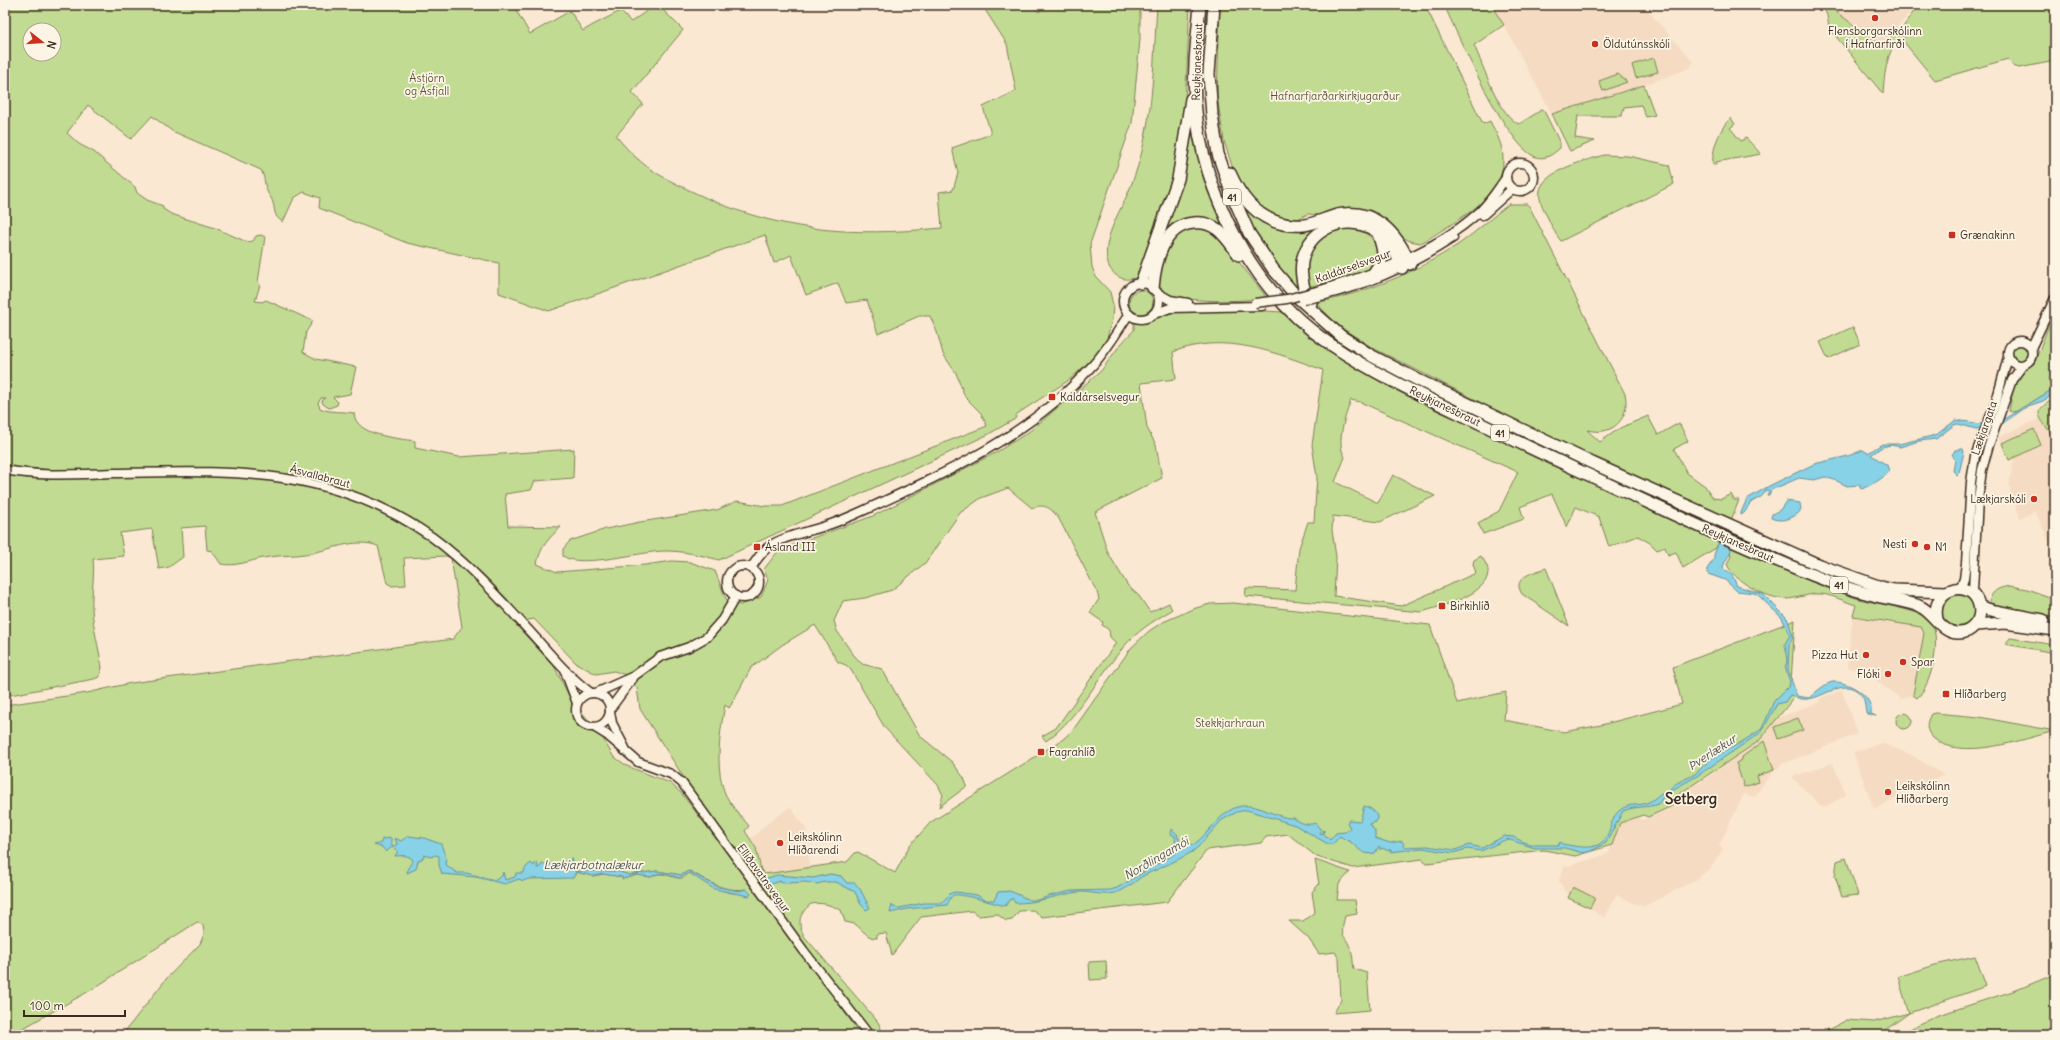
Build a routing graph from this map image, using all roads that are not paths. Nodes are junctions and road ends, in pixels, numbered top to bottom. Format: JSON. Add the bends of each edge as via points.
{"nodes":[{"id":1,"x":1200,"y":5,"type":"edge"},
{"id":2,"x":1214,"y":5,"type":"edge"},
{"id":3,"x":1195,"y":71,"type":"junction"},
{"id":4,"x":1212,"y":116,"type":"junction"},
{"id":5,"x":1506,"y":178,"type":"junction"},
{"id":6,"x":1512,"y":189,"type":"junction"},
{"id":7,"x":1377,"y":231,"type":"junction"},
{"id":8,"x":1405,"y":262,"type":"junction"},
{"id":9,"x":1375,"y":271,"type":"junction"},
{"id":10,"x":1141,"y":283,"type":"junction"},
{"id":11,"x":1155,"y":290,"type":"junction"},
{"id":12,"x":1325,"y":292,"type":"junction"},
{"id":13,"x":1274,"y":293,"type":"junction"},
{"id":14,"x":2055,"y":298,"type":"edge"},
{"id":15,"x":1259,"y":304,"type":"junction"},
{"id":16,"x":1129,"y":314,"type":"junction"},
{"id":17,"x":1153,"y":314,"type":"junction"},
{"id":18,"x":2040,"y":328,"type":"junction"},
{"id":19,"x":2023,"y":341,"type":"junction"},
{"id":20,"x":1354,"y":345,"type":"junction"},
{"id":21,"x":2032,"y":348,"type":"junction"},
{"id":22,"x":2008,"y":357,"type":"junction"},
{"id":23,"x":2023,"y":365,"type":"junction"},
{"id":24,"x":5,"y":470,"type":"edge"},
{"id":25,"x":752,"y":568,"type":"junction"},
{"id":26,"x":1960,"y":589,"type":"junction"},
{"id":27,"x":1946,"y":592,"type":"junction"},
{"id":28,"x":736,"y":596,"type":"junction"},
{"id":29,"x":1978,"y":603,"type":"junction"},
{"id":30,"x":1937,"y":619,"type":"junction"},
{"id":31,"x":2055,"y":622,"type":"edge"},
{"id":32,"x":1975,"y":625,"type":"junction"},
{"id":33,"x":2055,"y":630,"type":"edge"},
{"id":34,"x":564,"y":670,"type":"junction"},
{"id":35,"x":634,"y":676,"type":"junction"},
{"id":36,"x":594,"y":693,"type":"junction"},
{"id":37,"x":578,"y":703,"type":"junction"},
{"id":38,"x":610,"y":711,"type":"junction"},
{"id":39,"x":594,"y":727,"type":"junction"},
{"id":40,"x":627,"y":752,"type":"junction"},
{"id":41,"x":869,"y":1035,"type":"edge"}],
"edges":[{"from":1,"to":3,"type":"highway","name":"Reykjanesbraut","number":"41"},
{"from":2,"to":4,"type":"highway","name":"Reykjanesbraut","number":"41","via":[[1209,74]]},
{"from":3,"to":10,"type":"highway","via":[[1178,180]]},
{"from":3,"to":13,"type":"highway","name":"Reykjanesbraut","number":"41","via":[[1197,120],[1207,166],[1233,232]]},
{"from":4,"to":8,"type":"highway","via":[[1236,185],[1257,212],[1274,222],[1293,225],[1347,214],[1368,216],[1389,229],[1400,242]]},
{"from":4,"to":20,"type":"highway","name":"Reykjanesbraut","number":"41","via":[[1218,154],[1230,192],[1260,251],[1297,297]]},
{"from":5,"to":6,"type":"main road"},
{"from":5,"to":6,"type":"main road","via":[[1508,170],[1518,163],[1526,164],[1534,172],[1530,188],[1521,192]]},
{"from":5,"to":8,"type":"main road","name":"Kaldárselsvegur","via":[[1484,207],[1465,224]]},
{"from":6,"to":8,"type":"main road","name":"Kaldárselsvegur","via":[[1460,234]]},
{"from":7,"to":8,"type":"highway"},
{"from":7,"to":9,"type":"highway","via":[[1384,252],[1382,261]]},
{"from":7,"to":20,"type":"highway","via":[[1353,222],[1332,225],[1311,240],[1303,256],[1304,292],[1309,301],[1324,319]]},
{"from":8,"to":9,"type":"main road","name":"Kaldárselsvegur"},
{"from":8,"to":12,"type":"main road","name":"Kaldárselsvegur","via":[[1369,282]]},
{"from":9,"to":12,"type":"main road","name":"Kaldárselsvegur"},
{"from":10,"to":11,"type":"main road"},
{"from":10,"to":16,"type":"main road","via":[[1130,287],[1124,295],[1124,305]]},
{"from":11,"to":13,"type":"highway","via":[[1155,267],[1167,239],[1182,225],[1200,222],[1216,228],[1260,282]]},
{"from":11,"to":15,"type":"main road","name":"Kaldárselsvegur","via":[[1170,300],[1184,303]]},
{"from":11,"to":17,"type":"main road","via":[[1159,304]]},
{"from":12,"to":15,"type":"main road","name":"Kaldárselsvegur","bridge":true},
{"from":13,"to":30,"type":"highway","name":"Reykjanesbraut","number":"41","via":[[1313,331],[1366,366],[1518,442],[1785,564],[1845,587],[1921,607]]},
{"from":14,"to":18,"type":"main road"},
{"from":15,"to":17,"type":"main road","name":"Kaldárselsvegur","via":[[1170,308]]},
{"from":16,"to":17,"type":"main road","via":[[1144,319]]},
{"from":16,"to":25,"type":"main road","via":[[1108,347],[1075,385],[1013,435],[941,474],[868,509],[777,542],[764,551]]},
{"from":18,"to":19,"type":"main road"},
{"from":18,"to":21,"type":"main road"},
{"from":19,"to":21,"type":"main road"},
{"from":19,"to":22,"type":"main road","via":[[2012,344],[2008,350]]},
{"from":20,"to":27,"type":"highway","name":"Reykjanesbraut","number":"41","via":[[1418,380],[1592,463],[1843,575],[1894,590]]},
{"from":21,"to":23,"type":"main road","via":[[2030,360]]},
{"from":22,"to":23,"type":"main road","via":[[2016,364]]},
{"from":22,"to":26,"type":"main road","name":"Lækjargata","via":[[1994,408],[1980,444],[1971,482],[1966,563]]},
{"from":23,"to":29,"type":"main road","name":"Lækjargata","via":[[2012,380],[1982,470],[1973,590]]},
{"from":24,"to":34,"type":"main road","name":"Ásvallabraut","via":[[47,474],[272,475],[305,481],[351,495],[395,515],[454,555],[504,603]]},
{"from":25,"to":28,"type":"main road","via":[[759,577],[758,589],[748,597]]},
{"from":25,"to":28,"type":"main road","via":[[739,566],[730,574],[728,586]]},
{"from":26,"to":27,"type":"highway","number":"41"},
{"from":26,"to":29,"type":"highway","via":[[1969,592]]},
{"from":27,"to":30,"type":"highway","via":[[1937,604]]},
{"from":28,"to":35,"type":"main road","via":[[722,620],[707,637],[689,647],[660,657]]},
{"from":29,"to":31,"type":"highway","via":[[1995,611]]},
{"from":29,"to":32,"type":"highway","via":[[1979,616]]},
{"from":30,"to":32,"type":"highway","number":"41","via":[[1945,629],[1954,633],[1967,631]]},
{"from":32,"to":33,"type":"highway","number":"41","via":[[2006,623]]},
{"from":34,"to":36,"type":"main road","name":"Ásvallabraut"},
{"from":34,"to":37,"type":"main road","name":"Ásvallabraut"},
{"from":35,"to":36,"type":"main road"},
{"from":35,"to":38,"type":"main road"},
{"from":36,"to":37,"type":"main road","via":[[582,697]]},
{"from":36,"to":38,"type":"main road","via":[[605,698]]},
{"from":37,"to":39,"type":"main road","via":[[578,719],[585,725]]},
{"from":38,"to":39,"type":"main road","via":[[606,721]]},
{"from":38,"to":40,"type":"main road","name":"Elliðavatnsvegur","via":[[612,723]]},
{"from":39,"to":40,"type":"main road","name":"Elliðavatnsvegur"},
{"from":40,"to":41,"type":"main road","name":"Elliðavatnsvegur","via":[[638,762],[671,774],[682,784]]}]}
